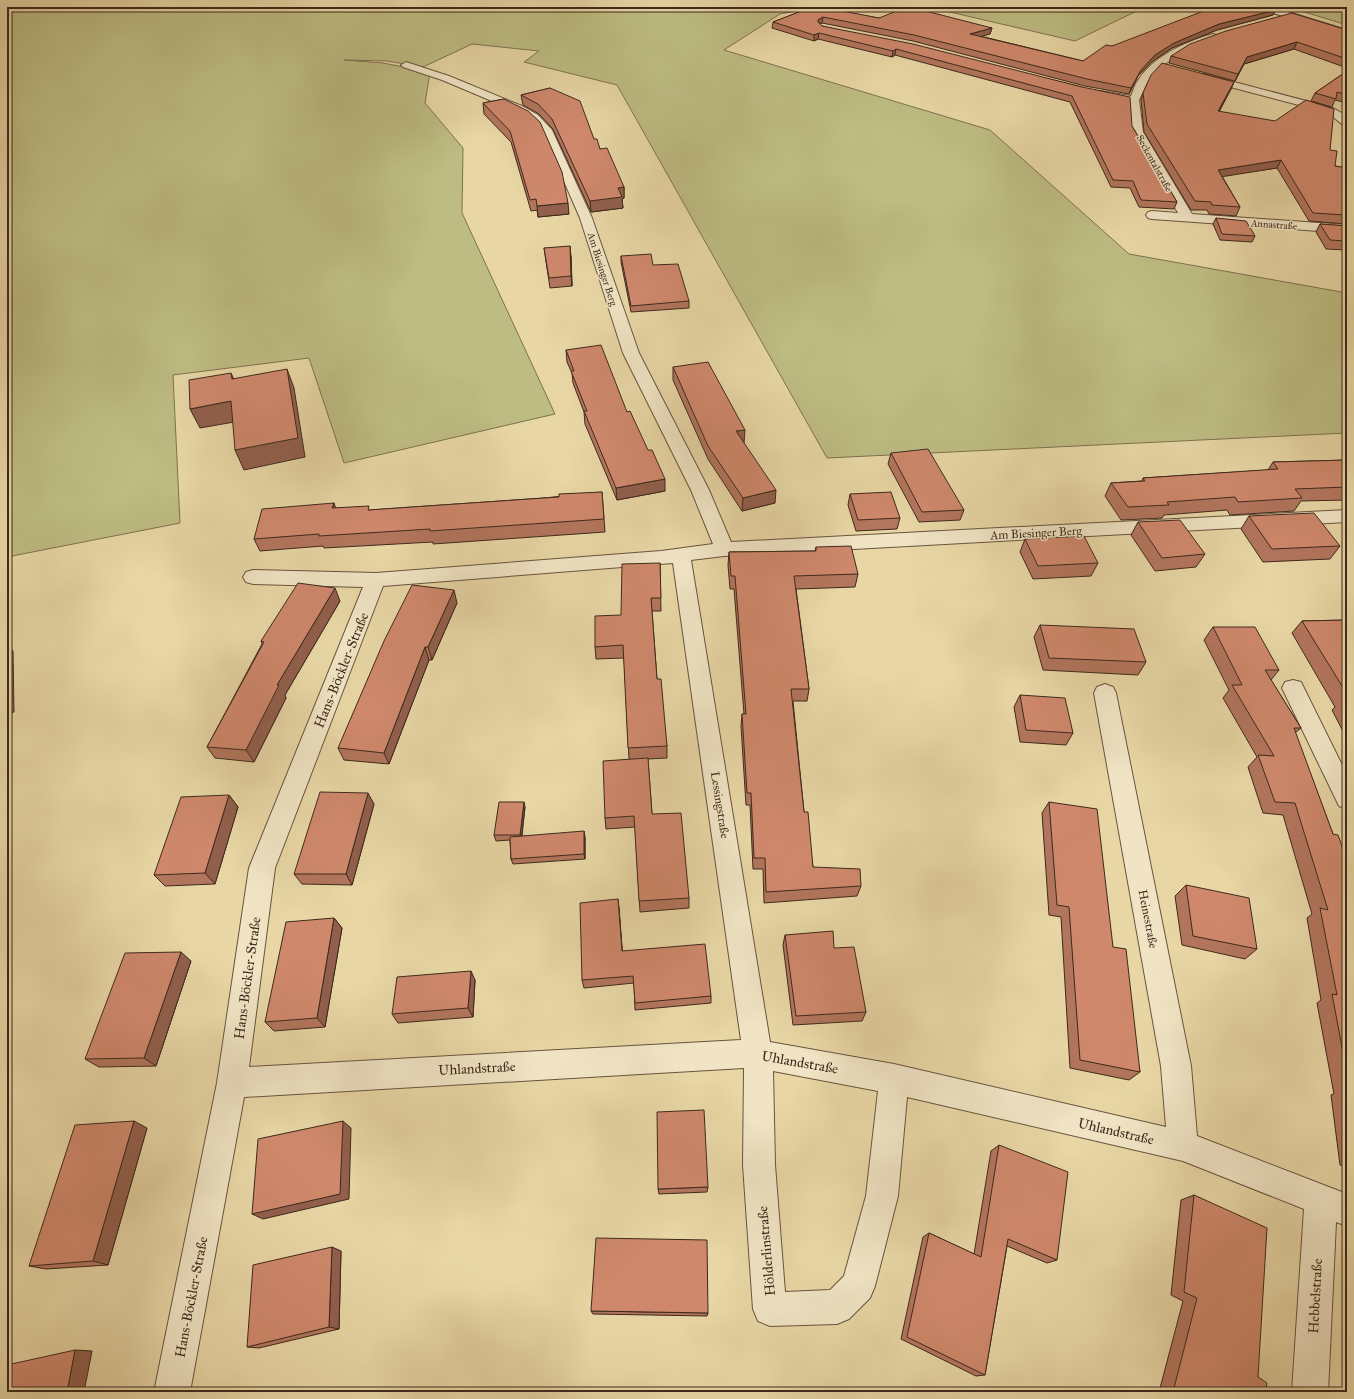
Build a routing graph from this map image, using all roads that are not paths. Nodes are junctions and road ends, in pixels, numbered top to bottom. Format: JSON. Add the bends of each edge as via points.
{"nodes":[{"id":1,"x":1263,"y":7,"type":"edge"},
{"id":2,"x":1292,"y":15,"type":"junction"},
{"id":3,"x":1270,"y":21,"type":"edge"},
{"id":4,"x":1347,"y":33,"type":"edge"},
{"id":5,"x":1220,"y":34,"type":"edge"},
{"id":6,"x":406,"y":65,"type":"dead end"},
{"id":7,"x":1157,"y":65,"type":"junction"},
{"id":8,"x":1171,"y":69,"type":"edge"},
{"id":9,"x":1194,"y":74,"type":"edge"},
{"id":10,"x":1089,"y":91,"type":"edge"},
{"id":11,"x":1134,"y":100,"type":"junction"},
{"id":12,"x":1347,"y":123,"type":"edge"},
{"id":13,"x":1152,"y":215,"type":"dead end"},
{"id":14,"x":1187,"y":217,"type":"junction"},
{"id":15,"x":1347,"y":229,"type":"edge"},
{"id":16,"x":1347,"y":516,"type":"edge"},
{"id":17,"x":724,"y":549,"type":"junction"},
{"id":18,"x":681,"y":555,"type":"junction"},
{"id":19,"x":253,"y":577,"type":"dead end"},
{"id":20,"x":376,"y":580,"type":"junction"},
{"id":21,"x":1293,"y":688,"type":"dead end"},
{"id":22,"x":1105,"y":694,"type":"dead end"},
{"id":23,"x":1347,"y":799,"type":"edge"},
{"id":24,"x":758,"y":1054,"type":"junction"},
{"id":25,"x":894,"y":1079,"type":"junction"},
{"id":26,"x":232,"y":1083,"type":"junction"},
{"id":27,"x":1183,"y":1146,"type":"junction"},
{"id":28,"x":1334,"y":1205,"type":"edge"},
{"id":29,"x":172,"y":1392,"type":"edge"},
{"id":30,"x":1310,"y":1392,"type":"edge"}],
"edges":[{"from":1,"to":2,"type":"street"},
{"from":2,"to":3,"type":"street"},
{"from":2,"to":4,"type":"street"},
{"from":5,"to":7,"type":"street","name":"Seckentalstraße","via":[[1184,48]]},
{"from":6,"to":17,"type":"street","name":"Am Biesinger Berg","via":[[440,75],[503,102],[531,115],[547,130],[586,218],[631,354],[700,490]]},
{"from":7,"to":8,"type":"street"},
{"from":7,"to":11,"type":"street","name":"Seckentalstraße","via":[[1143,80]]},
{"from":9,"to":12,"type":"street","via":[[1322,108],[1335,113]]},
{"from":10,"to":11,"type":"street"},
{"from":11,"to":14,"type":"street","name":"Seckentalstraße","via":[[1137,132]]},
{"from":13,"to":14,"type":"street","name":"Annastraße"},
{"from":14,"to":15,"type":"street","name":"Annastraße"},
{"from":16,"to":17,"type":"street","name":"Am Biesinger Berg"},
{"from":17,"to":18,"type":"street","name":"Am Biesinger Berg"},
{"from":18,"to":20,"type":"street"},
{"from":18,"to":24,"type":"street","name":"Lessingstraße"},
{"from":19,"to":20,"type":"street"},
{"from":20,"to":26,"type":"street","name":"Hans-Böckler-Straße","via":[[262,868]]},
{"from":21,"to":23,"type":"street"},
{"from":22,"to":27,"type":"street","name":"Heinestraße","via":[[1176,1066]]},
{"from":24,"to":25,"type":"street","name":"Uhlandstraße"},
{"from":24,"to":25,"type":"street","name":"Hölderlinstraße","via":[[759,1165],[770,1309],[837,1307],[858,1286],[882,1196]]},
{"from":24,"to":26,"type":"street","name":"Uhlandstraße"},
{"from":25,"to":27,"type":"street","name":"Uhlandstraße"},
{"from":26,"to":29,"type":"street","name":"Hans-Böckler-Straße"},
{"from":27,"to":28,"type":"street","name":"Uhlandstraße"},
{"from":28,"to":30,"type":"street","name":"Hebbelstraße"}]}
